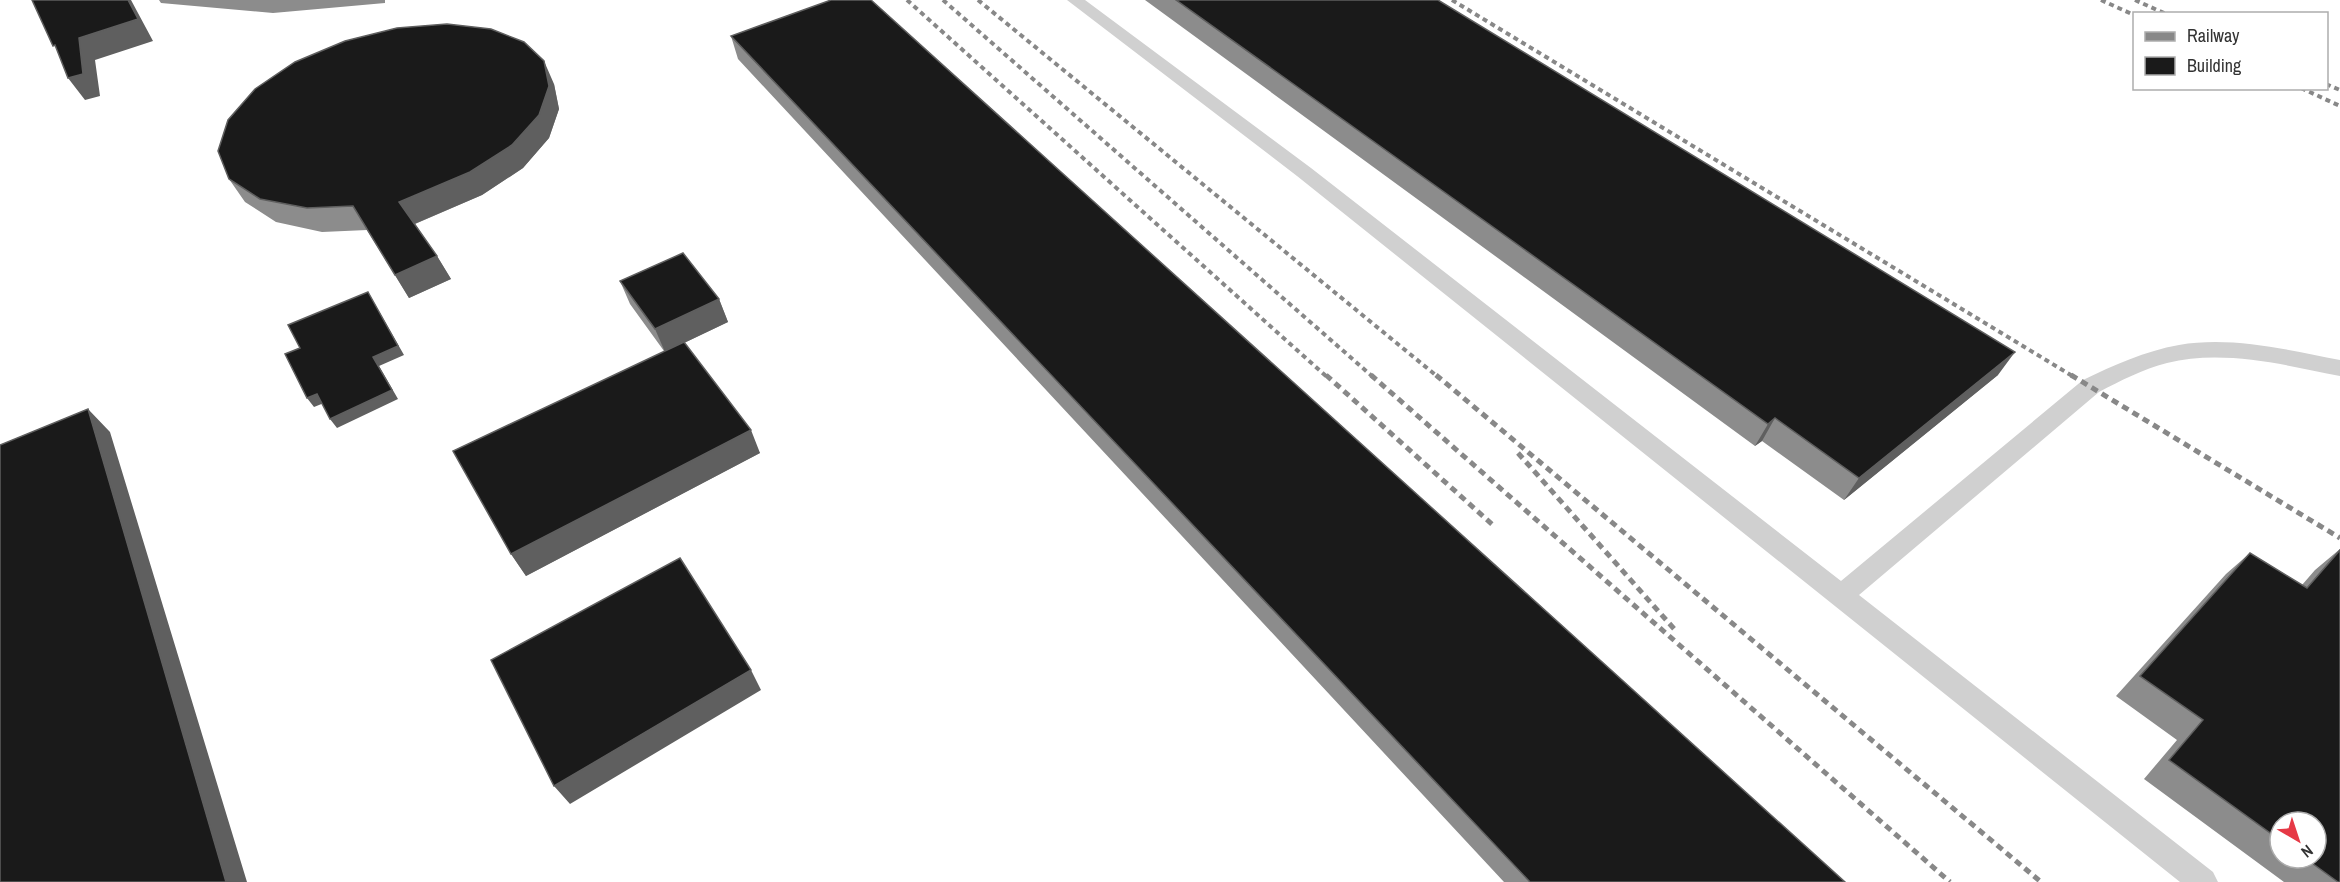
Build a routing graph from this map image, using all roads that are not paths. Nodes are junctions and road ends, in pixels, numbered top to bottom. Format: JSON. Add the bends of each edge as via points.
{"nodes":[{"id":1,"x":1075,"y":0,"type":"edge"},
{"id":2,"x":2340,"y":368,"type":"edge"},
{"id":3,"x":1842,"y":595,"type":"junction"},
{"id":4,"x":2203,"y":882,"type":"edge"}],
"edges":[{"from":1,"to":3,"type":"lane","via":[[1314,179]]},
{"from":2,"to":3,"type":"lane","via":[[2265,356],[2193,351],[2156,358],[2119,372],[2091,386]]},
{"from":3,"to":4,"type":"lane"}]}
